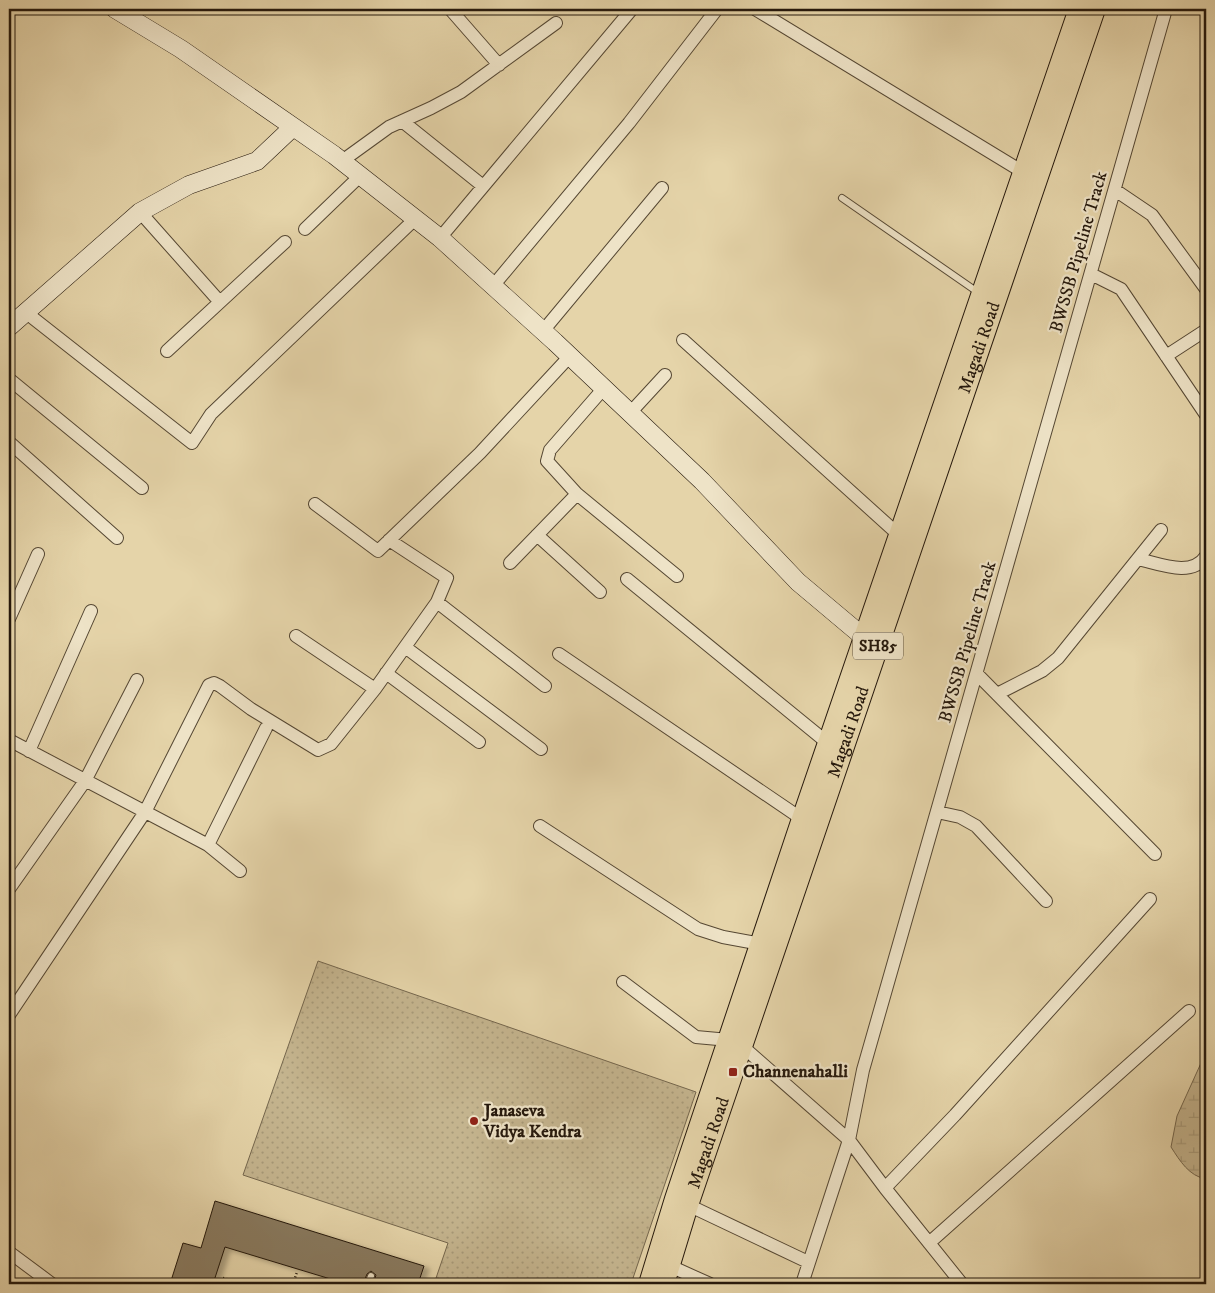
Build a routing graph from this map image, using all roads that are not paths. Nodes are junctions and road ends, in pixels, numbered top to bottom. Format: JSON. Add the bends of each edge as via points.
{"nodes":[{"id":1,"x":115,"y":9,"type":"edge"},
{"id":2,"x":450,"y":9,"type":"edge"},
{"id":3,"x":632,"y":9,"type":"edge"},
{"id":4,"x":716,"y":9,"type":"edge"},
{"id":5,"x":755,"y":9,"type":"edge"},
{"id":6,"x":1079,"y":9,"type":"edge"},
{"id":7,"x":1095,"y":9,"type":"edge"},
{"id":8,"x":1166,"y":9,"type":"edge"},
{"id":9,"x":556,"y":23,"type":"dead end"},
{"id":10,"x":499,"y":64,"type":"junction"},
{"id":11,"x":402,"y":121,"type":"junction"},
{"id":12,"x":293,"y":127,"type":"junction"},
{"id":13,"x":342,"y":161,"type":"junction"},
{"id":14,"x":1023,"y":172,"type":"junction"},
{"id":15,"x":360,"y":176,"type":"junction"},
{"id":16,"x":483,"y":186,"type":"junction"},
{"id":17,"x":662,"y":188,"type":"dead end"},
{"id":18,"x":1115,"y":190,"type":"junction"},
{"id":19,"x":842,"y":198,"type":"dead end"},
{"id":20,"x":140,"y":212,"type":"junction"},
{"id":21,"x":415,"y":219,"type":"junction"},
{"id":22,"x":305,"y":230,"type":"dead end"},
{"id":23,"x":440,"y":238,"type":"junction"},
{"id":24,"x":285,"y":242,"type":"dead end"},
{"id":25,"x":1090,"y":274,"type":"junction"},
{"id":26,"x":493,"y":286,"type":"junction"},
{"id":27,"x":1206,"y":289,"type":"edge"},
{"id":28,"x":981,"y":294,"type":"junction"},
{"id":29,"x":219,"y":302,"type":"junction"},
{"id":30,"x":24,"y":311,"type":"junction"},
{"id":31,"x":9,"y":326,"type":"edge"},
{"id":32,"x":1206,"y":330,"type":"edge"},
{"id":33,"x":543,"y":331,"type":"junction"},
{"id":34,"x":683,"y":340,"type":"dead end"},
{"id":35,"x":168,"y":351,"type":"dead end"},
{"id":36,"x":570,"y":356,"type":"junction"},
{"id":37,"x":1166,"y":356,"type":"junction"},
{"id":38,"x":664,"y":375,"type":"dead end"},
{"id":39,"x":9,"y":379,"type":"edge"},
{"id":40,"x":604,"y":388,"type":"junction"},
{"id":41,"x":630,"y":413,"type":"junction"},
{"id":42,"x":1206,"y":414,"type":"edge"},
{"id":43,"x":9,"y":442,"type":"edge"},
{"id":44,"x":142,"y":488,"type":"dead end"},
{"id":45,"x":577,"y":494,"type":"junction"},
{"id":46,"x":315,"y":504,"type":"dead end"},
{"id":47,"x":1161,"y":530,"type":"dead end"},
{"id":48,"x":537,"y":535,"type":"junction"},
{"id":49,"x":900,"y":536,"type":"junction"},
{"id":50,"x":117,"y":538,"type":"dead end"},
{"id":51,"x":389,"y":540,"type":"junction"},
{"id":52,"x":38,"y":554,"type":"dead end"},
{"id":53,"x":1206,"y":556,"type":"edge"},
{"id":54,"x":1138,"y":559,"type":"junction"},
{"id":55,"x":510,"y":563,"type":"dead end"},
{"id":56,"x":677,"y":576,"type":"dead end"},
{"id":57,"x":627,"y":579,"type":"dead end"},
{"id":58,"x":600,"y":592,"type":"dead end"},
{"id":59,"x":437,"y":602,"type":"junction"},
{"id":60,"x":91,"y":612,"type":"dead end"},
{"id":61,"x":9,"y":619,"type":"edge"},
{"id":62,"x":296,"y":636,"type":"dead end"},
{"id":63,"x":871,"y":644,"type":"junction"},
{"id":64,"x":405,"y":647,"type":"junction"},
{"id":65,"x":559,"y":654,"type":"dead end"},
{"id":66,"x":386,"y":673,"type":"junction"},
{"id":67,"x":977,"y":674,"type":"junction"},
{"id":68,"x":137,"y":680,"type":"dead end"},
{"id":69,"x":545,"y":686,"type":"dead end"},
{"id":70,"x":376,"y":689,"type":"junction"},
{"id":71,"x":997,"y":694,"type":"junction"},
{"id":72,"x":266,"y":728,"type":"dead end"},
{"id":73,"x":478,"y":742,"type":"dead end"},
{"id":74,"x":829,"y":744,"type":"junction"},
{"id":75,"x":11,"y":745,"type":"edge"},
{"id":76,"x":541,"y":749,"type":"dead end"},
{"id":77,"x":28,"y":751,"type":"junction"},
{"id":78,"x":85,"y":782,"type":"junction"},
{"id":79,"x":146,"y":812,"type":"junction"},
{"id":80,"x":937,"y":812,"type":"junction"},
{"id":81,"x":802,"y":819,"type":"junction"},
{"id":82,"x":540,"y":826,"type":"dead end"},
{"id":83,"x":208,"y":845,"type":"junction"},
{"id":84,"x":1155,"y":854,"type":"dead end"},
{"id":85,"x":240,"y":871,"type":"dead end"},
{"id":86,"x":9,"y":889,"type":"edge"},
{"id":87,"x":1150,"y":899,"type":"dead end"},
{"id":88,"x":1046,"y":901,"type":"dead end"},
{"id":89,"x":761,"y":944,"type":"junction"},
{"id":90,"x":623,"y":982,"type":"dead end"},
{"id":91,"x":1189,"y":1011,"type":"dead end"},
{"id":92,"x":9,"y":1015,"type":"edge"},
{"id":93,"x":736,"y":1043,"type":"junction"},
{"id":94,"x":849,"y":1140,"type":"junction"},
{"id":95,"x":885,"y":1188,"type":"junction"},
{"id":96,"x":688,"y":1205,"type":"junction"},
{"id":97,"x":929,"y":1243,"type":"junction"},
{"id":98,"x":9,"y":1252,"type":"edge"},
{"id":99,"x":808,"y":1262,"type":"junction"},
{"id":100,"x":667,"y":1275,"type":"edge"},
{"id":101,"x":371,"y":1276,"type":"dead end"},
{"id":102,"x":955,"y":1282,"type":"edge"},
{"id":103,"x":52,"y":1284,"type":"edge"},
{"id":104,"x":368,"y":1284,"type":"edge"},
{"id":105,"x":649,"y":1284,"type":"edge"},
{"id":106,"x":710,"y":1284,"type":"edge"},
{"id":107,"x":802,"y":1284,"type":"edge"}],
"edges":[{"from":1,"to":12,"type":"street","via":[[181,49]]},
{"from":2,"to":10,"type":"street"},
{"from":3,"to":16,"type":"street"},
{"from":4,"to":26,"type":"street","via":[[629,123]]},
{"from":5,"to":14,"type":"street"},
{"from":6,"to":14,"type":"main road","name":"Magadi Road","number":"SH85"},
{"from":7,"to":63,"type":"main road","name":"Magadi Road","number":"SH85"},
{"from":8,"to":18,"type":"street","name":"BWSSB Pipeline Track"},
{"from":9,"to":10,"type":"street"},
{"from":10,"to":11,"type":"street","via":[[461,92]]},
{"from":11,"to":13,"type":"street"},
{"from":11,"to":16,"type":"street"},
{"from":12,"to":13,"type":"street"},
{"from":12,"to":20,"type":"street","via":[[257,162],[189,185]]},
{"from":13,"to":15,"type":"street"},
{"from":14,"to":28,"type":"main road","name":"Magadi Road","number":"SH85"},
{"from":15,"to":21,"type":"street"},
{"from":15,"to":22,"type":"street"},
{"from":16,"to":23,"type":"street"},
{"from":17,"to":33,"type":"street"},
{"from":18,"to":25,"type":"street","name":"BWSSB Pipeline Track"},
{"from":18,"to":27,"type":"street","via":[[1152,214]]},
{"from":19,"to":28,"type":"lane"},
{"from":20,"to":29,"type":"street"},
{"from":20,"to":30,"type":"street"},
{"from":21,"to":23,"type":"street"},
{"from":21,"to":30,"type":"street","via":[[211,414],[192,442]]},
{"from":23,"to":26,"type":"street"},
{"from":24,"to":29,"type":"street"},
{"from":25,"to":37,"type":"street","via":[[1121,289]]},
{"from":25,"to":67,"type":"street","name":"BWSSB Pipeline Track"},
{"from":26,"to":33,"type":"street"},
{"from":28,"to":49,"type":"main road","name":"Magadi Road","number":"SH85"},
{"from":29,"to":35,"type":"street"},
{"from":30,"to":31,"type":"street"},
{"from":32,"to":37,"type":"street"},
{"from":33,"to":36,"type":"street"},
{"from":34,"to":49,"type":"street"},
{"from":36,"to":40,"type":"street"},
{"from":36,"to":51,"type":"street","via":[[480,453]]},
{"from":37,"to":42,"type":"street"},
{"from":38,"to":41,"type":"street"},
{"from":39,"to":44,"type":"street"},
{"from":40,"to":41,"type":"street"},
{"from":40,"to":45,"type":"street","via":[[550,450],[547,461]]},
{"from":41,"to":63,"type":"street","via":[[702,481],[798,582]]},
{"from":43,"to":50,"type":"street"},
{"from":45,"to":48,"type":"street"},
{"from":45,"to":56,"type":"street"},
{"from":46,"to":51,"type":"street","via":[[378,551]]},
{"from":47,"to":54,"type":"street"},
{"from":48,"to":55,"type":"street"},
{"from":48,"to":58,"type":"street"},
{"from":49,"to":63,"type":"main road","name":"Magadi Road","number":"SH85"},
{"from":51,"to":59,"type":"street","via":[[447,578]]},
{"from":52,"to":61,"type":"street"},
{"from":53,"to":54,"type":"street","via":[[1202,562],[1187,568]]},
{"from":54,"to":71,"type":"street","via":[[1058,658],[1042,671]]},
{"from":57,"to":74,"type":"street"},
{"from":59,"to":64,"type":"street"},
{"from":59,"to":69,"type":"street"},
{"from":60,"to":77,"type":"street"},
{"from":62,"to":70,"type":"street"},
{"from":63,"to":74,"type":"main road","name":"Magadi Road","number":"SH85"},
{"from":63,"to":93,"type":"main road","name":"Magadi Road","number":"SH85"},
{"from":64,"to":66,"type":"street"},
{"from":64,"to":76,"type":"street"},
{"from":65,"to":81,"type":"street"},
{"from":66,"to":70,"type":"street"},
{"from":66,"to":73,"type":"street"},
{"from":67,"to":71,"type":"street"},
{"from":67,"to":80,"type":"street","name":"BWSSB Pipeline Track"},
{"from":68,"to":78,"type":"street"},
{"from":70,"to":79,"type":"street","via":[[332,744],[318,750],[220,686],[209,685]]},
{"from":71,"to":84,"type":"street"},
{"from":72,"to":83,"type":"street"},
{"from":74,"to":81,"type":"main road","name":"Magadi Road","number":"SH85"},
{"from":75,"to":77,"type":"street"},
{"from":77,"to":78,"type":"street"},
{"from":78,"to":79,"type":"street"},
{"from":78,"to":86,"type":"street"},
{"from":79,"to":83,"type":"street"},
{"from":79,"to":92,"type":"street"},
{"from":80,"to":88,"type":"street","via":[[960,817],[976,826]]},
{"from":80,"to":94,"type":"street","name":"BWSSB Pipeline Track","via":[[863,1070]]},
{"from":81,"to":89,"type":"main road","name":"Magadi Road","number":"SH85"},
{"from":82,"to":89,"type":"street","via":[[698,929],[723,938]]},
{"from":83,"to":85,"type":"street"},
{"from":87,"to":95,"type":"street"},
{"from":89,"to":93,"type":"main road","name":"Magadi Road","number":"SH85"},
{"from":90,"to":93,"type":"street","via":[[696,1037]]},
{"from":91,"to":97,"type":"street"},
{"from":93,"to":94,"type":"street"},
{"from":93,"to":96,"type":"main road","name":"Magadi Road","number":"SH85"},
{"from":93,"to":105,"type":"main road","name":"Magadi Road","number":"SH85","via":[[675,1199]]},
{"from":94,"to":95,"type":"street"},
{"from":94,"to":99,"type":"street","name":"BWSSB Pipeline Track"},
{"from":95,"to":97,"type":"street"},
{"from":96,"to":99,"type":"street"},
{"from":96,"to":100,"type":"main road","name":"Magadi Road","number":"SH85"},
{"from":97,"to":102,"type":"street"},
{"from":98,"to":103,"type":"street"},
{"from":99,"to":107,"type":"street","name":"BWSSB Pipeline Track"},
{"from":100,"to":106,"type":"street"},
{"from":101,"to":104,"type":"lane"}]}
